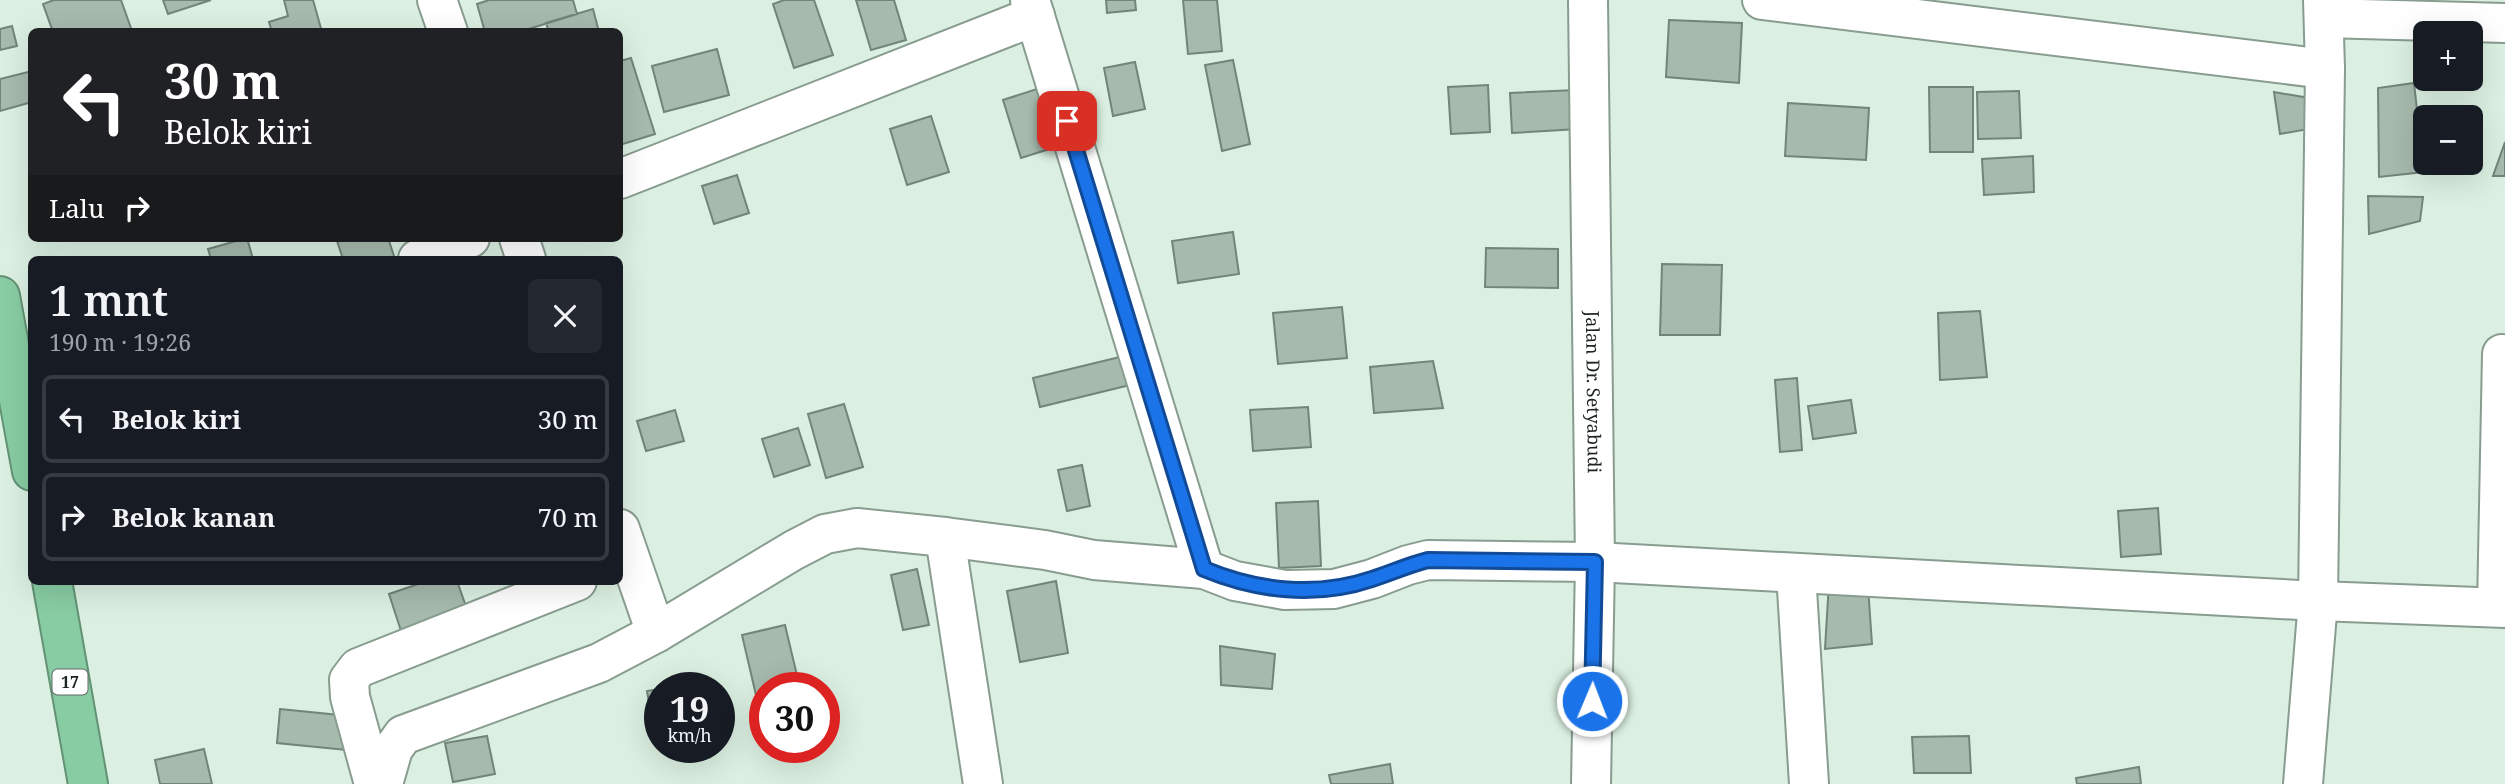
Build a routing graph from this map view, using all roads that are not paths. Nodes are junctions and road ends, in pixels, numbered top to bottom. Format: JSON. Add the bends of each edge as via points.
{"nodes":[{"id":1,"x":437,"y":0,"type":"edge"},
{"id":2,"x":1588,"y":0,"type":"edge"},
{"id":3,"x":1762,"y":0,"type":"edge"},
{"id":4,"x":1033,"y":8,"type":"edge"},
{"id":5,"x":2323,"y":9,"type":"edge"},
{"id":6,"x":2505,"y":23,"type":"edge"},
{"id":7,"x":447,"y":28,"type":"edge"},
{"id":8,"x":2325,"y":69,"type":"junction"},
{"id":9,"x":623,"y":178,"type":"edge"},
{"id":10,"x":460,"y":242,"type":"edge"},
{"id":11,"x":425,"y":256,"type":"edge"},
{"id":12,"x":0,"y":296,"type":"edge"},
{"id":13,"x":5,"y":354,"type":"edge"},
{"id":14,"x":2502,"y":354,"type":"dead end"},
{"id":15,"x":26,"y":405,"type":"edge"},
{"id":16,"x":28,"y":427,"type":"edge"},
{"id":17,"x":945,"y":537,"type":"junction"},
{"id":18,"x":623,"y":551,"type":"edge"},
{"id":19,"x":1595,"y":562,"type":"junction"},
{"id":20,"x":1204,"y":569,"type":"junction"},
{"id":21,"x":1796,"y":573,"type":"junction"},
{"id":22,"x":52,"y":585,"type":"edge"},
{"id":23,"x":567,"y":585,"type":"edge"},
{"id":24,"x":2318,"y":601,"type":"junction"},
{"id":25,"x":2501,"y":608,"type":"edge"},
{"id":26,"x":656,"y":633,"type":"junction"},
{"id":27,"x":89,"y":784,"type":"edge"},
{"id":28,"x":374,"y":784,"type":"edge"},
{"id":29,"x":383,"y":784,"type":"edge"},
{"id":30,"x":983,"y":784,"type":"edge"},
{"id":31,"x":1591,"y":784,"type":"edge"},
{"id":32,"x":1809,"y":784,"type":"edge"},
{"id":33,"x":2303,"y":784,"type":"edge"}],
"edges":[{"from":1,"to":7,"type":"street"},
{"from":2,"to":19,"type":"street","name":"Jalan Dr. Setyabudi"},
{"from":3,"to":8,"type":"street"},
{"from":4,"to":9,"type":"street"},
{"from":4,"to":20,"type":"street"},
{"from":5,"to":6,"type":"street"},
{"from":5,"to":8,"type":"street"},
{"from":8,"to":24,"type":"street"},
{"from":10,"to":11,"type":"street"},
{"from":12,"to":13,"type":"highway"},
{"from":13,"to":15,"type":"highway"},
{"from":14,"to":25,"type":"street"},
{"from":15,"to":16,"type":"highway"},
{"from":17,"to":20,"type":"street","via":[[1094,560]]},
{"from":17,"to":26,"type":"street","via":[[857,528],[825,534]]},
{"from":17,"to":30,"type":"street"},
{"from":18,"to":26,"type":"street"},
{"from":19,"to":20,"type":"street","via":[[1428,560],[1334,589],[1285,590],[1235,581]]},
{"from":19,"to":21,"type":"street"},
{"from":19,"to":31,"type":"street","name":"Jalan Dr. Setyabudi"},
{"from":21,"to":24,"type":"street"},
{"from":21,"to":32,"type":"street"},
{"from":22,"to":27,"type":"highway","number":"17"},
{"from":23,"to":28,"type":"street","via":[[358,668],[349,680],[350,697]]},
{"from":24,"to":25,"type":"street"},
{"from":24,"to":33,"type":"street"},
{"from":26,"to":29,"type":"street","via":[[599,663],[402,735],[387,763]]}]}
